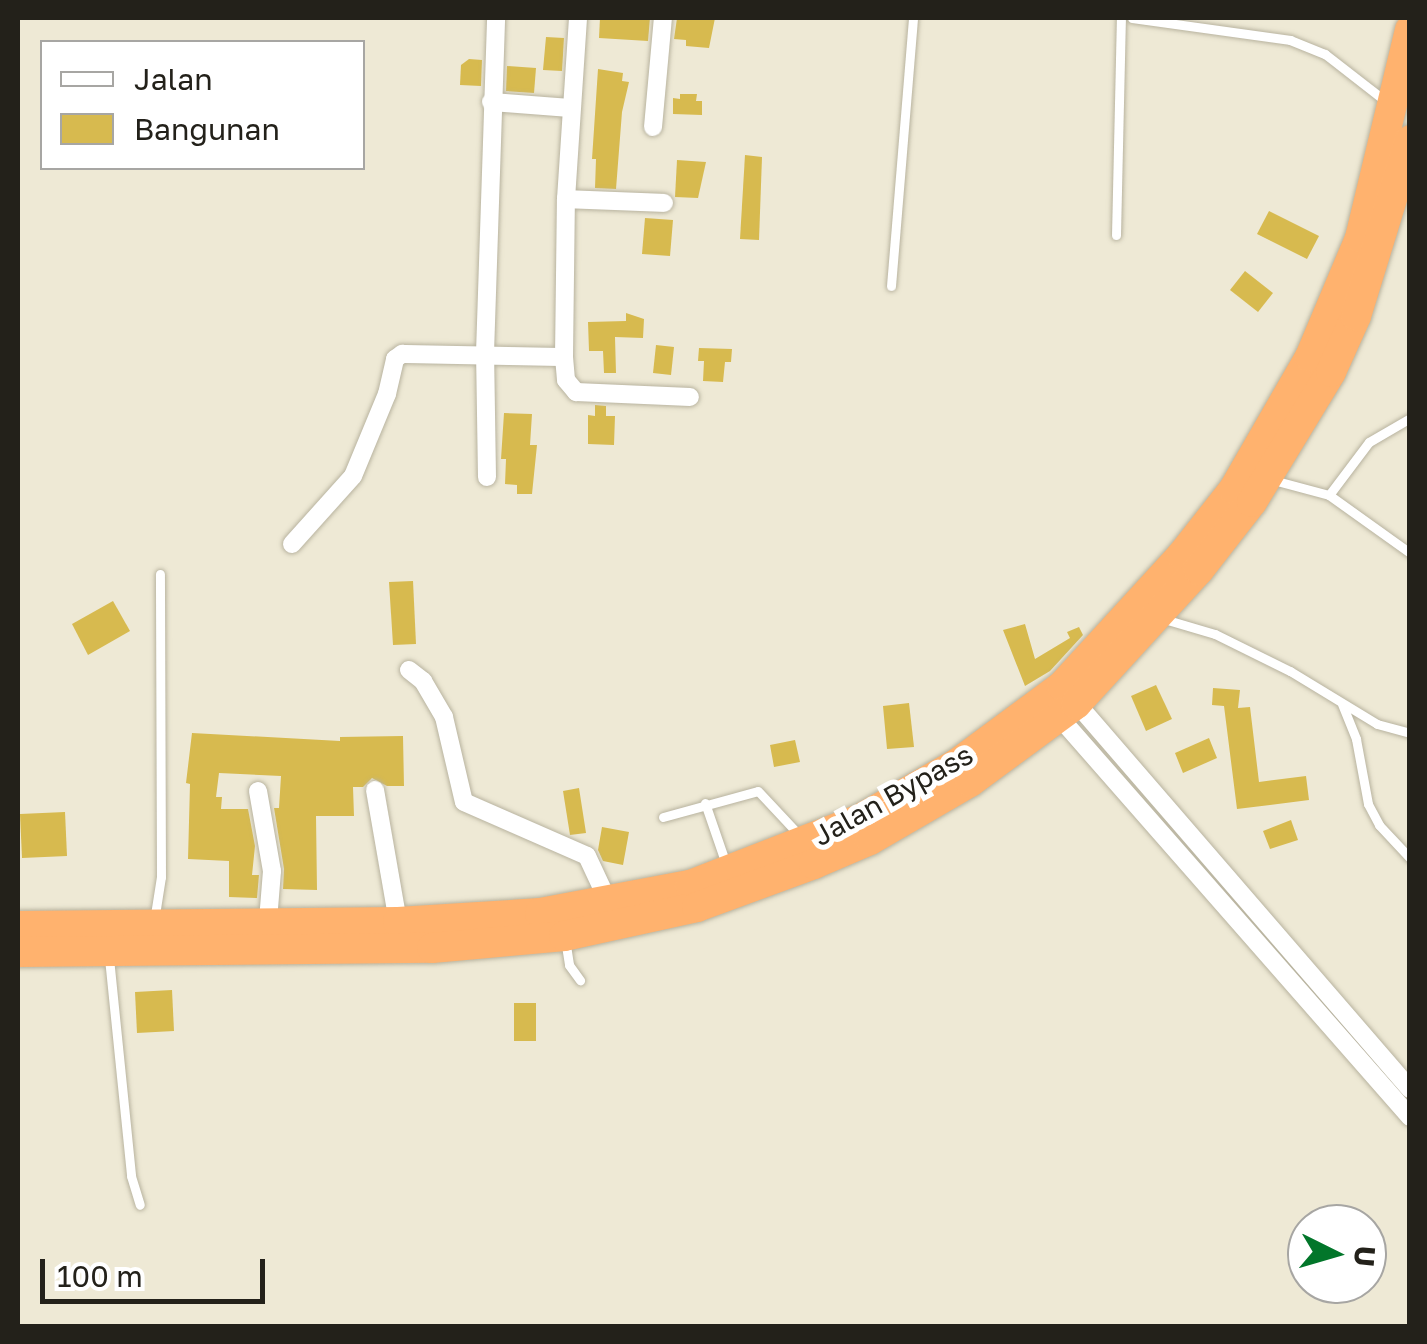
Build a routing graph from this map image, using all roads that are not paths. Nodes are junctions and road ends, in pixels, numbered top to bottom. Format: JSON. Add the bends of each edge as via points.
{"nodes":[{"id":1,"x":496,"y":18,"type":"edge"},
{"id":2,"x":578,"y":18,"type":"edge"},
{"id":3,"x":663,"y":18,"type":"edge"},
{"id":4,"x":913,"y":18,"type":"edge"},
{"id":5,"x":1122,"y":18,"type":"edge"},
{"id":6,"x":1132,"y":18,"type":"edge"},
{"id":7,"x":1410,"y":30,"type":"edge"},
{"id":8,"x":490,"y":102,"type":"junction"},
{"id":9,"x":572,"y":108,"type":"junction"},
{"id":10,"x":1394,"y":108,"type":"junction"},
{"id":11,"x":653,"y":127,"type":"dead end"},
{"id":12,"x":1410,"y":140,"type":"edge"},
{"id":13,"x":566,"y":199,"type":"junction"},
{"id":14,"x":664,"y":203,"type":"dead end"},
{"id":15,"x":1116,"y":235,"type":"dead end"},
{"id":16,"x":891,"y":286,"type":"dead end"},
{"id":17,"x":485,"y":353,"type":"junction"},
{"id":18,"x":564,"y":357,"type":"junction"},
{"id":19,"x":690,"y":397,"type":"dead end"},
{"id":20,"x":1410,"y":418,"type":"edge"},
{"id":21,"x":487,"y":477,"type":"dead end"},
{"id":22,"x":1267,"y":478,"type":"junction"},
{"id":23,"x":1329,"y":495,"type":"junction"},
{"id":24,"x":292,"y":544,"type":"dead end"},
{"id":25,"x":1410,"y":552,"type":"edge"},
{"id":26,"x":160,"y":574,"type":"dead end"},
{"id":27,"x":1157,"y":616,"type":"junction"},
{"id":28,"x":410,"y":670,"type":"dead end"},
{"id":29,"x":1061,"y":702,"type":"junction"},
{"id":30,"x":1342,"y":704,"type":"junction"},
{"id":31,"x":1410,"y":733,"type":"edge"},
{"id":32,"x":375,"y":790,"type":"dead end"},
{"id":33,"x":258,"y":792,"type":"dead end"},
{"id":34,"x":705,"y":803,"type":"junction"},
{"id":35,"x":663,"y":817,"type":"dead end"},
{"id":36,"x":806,"y":844,"type":"junction"},
{"id":37,"x":1410,"y":858,"type":"edge"},
{"id":38,"x":728,"y":872,"type":"junction"},
{"id":39,"x":608,"y":901,"type":"junction"},
{"id":40,"x":268,"y":921,"type":"junction"},
{"id":41,"x":398,"y":922,"type":"junction"},
{"id":42,"x":154,"y":923,"type":"junction"},
{"id":43,"x":18,"y":926,"type":"edge"},
{"id":44,"x":564,"y":936,"type":"junction"},
{"id":45,"x":108,"y":950,"type":"junction"},
{"id":46,"x":18,"y":952,"type":"edge"},
{"id":47,"x":580,"y":980,"type":"dead end"},
{"id":48,"x":1410,"y":1089,"type":"edge"},
{"id":49,"x":1410,"y":1117,"type":"edge"},
{"id":50,"x":140,"y":1205,"type":"dead end"}],
"edges":[{"from":1,"to":8,"type":"street"},
{"from":2,"to":9,"type":"street"},
{"from":3,"to":11,"type":"street"},
{"from":4,"to":16,"type":"lane"},
{"from":5,"to":15,"type":"lane"},
{"from":6,"to":10,"type":"lane","via":[[1290,40],[1325,54]]},
{"from":7,"to":10,"type":"highway","name":"Jalan Bypass"},
{"from":8,"to":9,"type":"street"},
{"from":8,"to":17,"type":"street"},
{"from":9,"to":13,"type":"street"},
{"from":10,"to":29,"type":"highway","name":"Jalan Bypass","via":[[1360,238],[1310,357],[1234,489]]},
{"from":12,"to":22,"type":"highway","name":"Jalan Bypass","via":[[1356,316],[1331,372]]},
{"from":13,"to":14,"type":"street"},
{"from":13,"to":18,"type":"street"},
{"from":17,"to":18,"type":"street"},
{"from":17,"to":21,"type":"street"},
{"from":17,"to":24,"type":"street","via":[[412,352],[394,359],[388,394],[353,476]]},
{"from":18,"to":19,"type":"street","via":[[566,380],[576,392]]},
{"from":20,"to":23,"type":"lane","via":[[1369,442]]},
{"from":22,"to":23,"type":"lane"},
{"from":22,"to":27,"type":"highway","name":"Jalan Bypass"},
{"from":23,"to":25,"type":"lane"},
{"from":26,"to":42,"type":"lane","via":[[162,877]]},
{"from":27,"to":29,"type":"highway","name":"Jalan Bypass"},
{"from":27,"to":30,"type":"lane","via":[[1215,634]]},
{"from":28,"to":39,"type":"street","via":[[444,717],[464,802],[587,856]]},
{"from":29,"to":36,"type":"highway","name":"Jalan Bypass"},
{"from":29,"to":44,"type":"highway","name":"Jalan Bypass","via":[[970,782],[828,858],[696,907]]},
{"from":29,"to":48,"type":"street"},
{"from":29,"to":49,"type":"street"},
{"from":30,"to":31,"type":"lane"},
{"from":30,"to":37,"type":"lane","via":[[1368,804]]},
{"from":32,"to":41,"type":"street"},
{"from":33,"to":40,"type":"street","via":[[272,872]]},
{"from":34,"to":35,"type":"lane"},
{"from":34,"to":36,"type":"lane","via":[[758,790]]},
{"from":34,"to":38,"type":"lane"},
{"from":36,"to":38,"type":"highway","name":"Jalan Bypass"},
{"from":38,"to":39,"type":"highway","name":"Jalan Bypass"},
{"from":39,"to":41,"type":"highway","name":"Jalan Bypass","via":[[540,913]]},
{"from":40,"to":41,"type":"highway","name":"Jalan Bypass"},
{"from":40,"to":42,"type":"highway","name":"Jalan Bypass"},
{"from":42,"to":43,"type":"highway","name":"Jalan Bypass"},
{"from":44,"to":45,"type":"highway","name":"Jalan Bypass","via":[[432,948]]},
{"from":44,"to":47,"type":"lane"},
{"from":45,"to":46,"type":"highway","name":"Jalan Bypass"},
{"from":45,"to":50,"type":"lane","via":[[130,1176]]}]}
